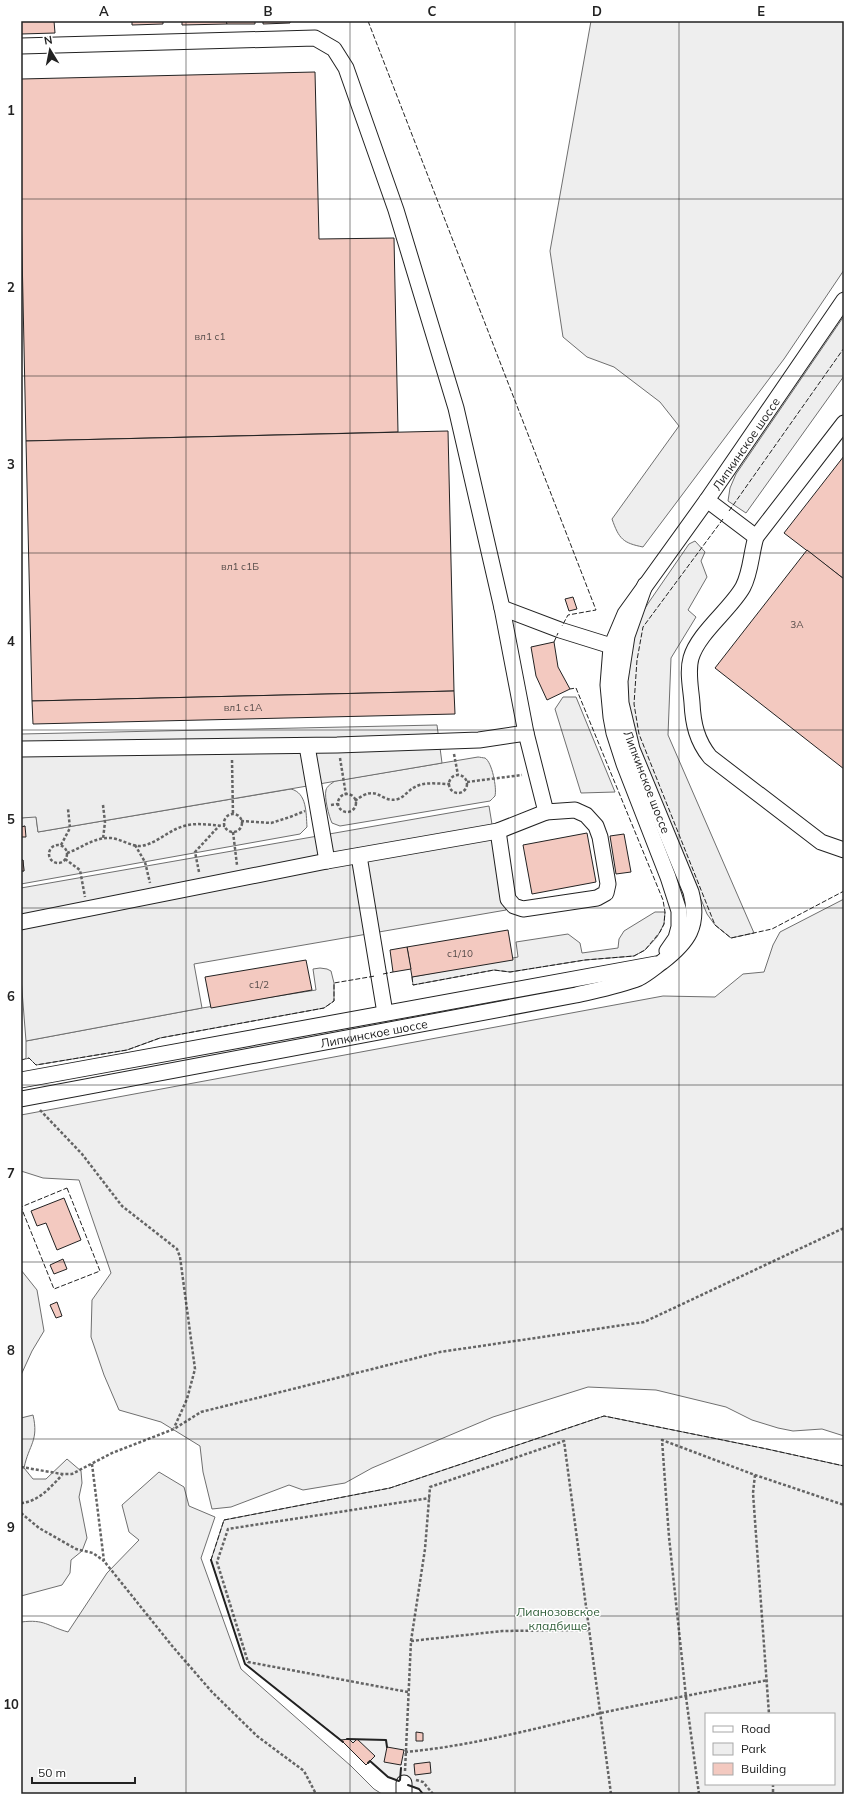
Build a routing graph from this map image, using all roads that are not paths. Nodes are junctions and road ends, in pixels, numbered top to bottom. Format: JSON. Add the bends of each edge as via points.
{"nodes":[{"id":1,"x":21,"y":46,"type":"edge"},
{"id":2,"x":844,"y":300,"type":"edge"},
{"id":3,"x":844,"y":423,"type":"edge"},
{"id":4,"x":707,"y":500,"type":"junction"},
{"id":5,"x":756,"y":537,"type":"junction"},
{"id":6,"x":502,"y":608,"type":"junction"},
{"id":7,"x":618,"y":648,"type":"junction"},
{"id":8,"x":526,"y":733,"type":"junction"},
{"id":9,"x":307,"y":746,"type":"junction"},
{"id":10,"x":21,"y":749,"type":"edge"},
{"id":11,"x":546,"y":812,"type":"junction"},
{"id":12,"x":498,"y":831,"type":"junction"},
{"id":13,"x":844,"y":850,"type":"edge"},
{"id":14,"x":358,"y":856,"type":"junction"},
{"id":15,"x":327,"y":861,"type":"junction"},
{"id":16,"x":672,"y":890,"type":"junction"},
{"id":17,"x":21,"y":922,"type":"edge"},
{"id":18,"x":686,"y":939,"type":"junction"},
{"id":19,"x":659,"y":964,"type":"junction"},
{"id":20,"x":385,"y":1013,"type":"junction"},
{"id":21,"x":22,"y":1075,"type":"edge"},
{"id":22,"x":24,"y":1098,"type":"edge"}],
"edges":[{"from":1,"to":6,"type":"street","via":[[314,38],[334,49],[346,68],[396,210],[456,408]]},
{"from":2,"to":4,"type":"street","name":"Липкинское шоссе"},
{"from":3,"to":5,"type":"street"},
{"from":4,"to":5,"type":"street"},
{"from":4,"to":7,"type":"street","name":"Липкинское шоссе","via":[[645,585],[627,636]]},
{"from":5,"to":13,"type":"street","via":[[743,587],[691,657],[689,674],[696,734],[710,757],[821,842]]},
{"from":6,"to":7,"type":"street"},
{"from":6,"to":8,"type":"street"},
{"from":7,"to":16,"type":"street","name":"Липкинское шоссе","via":[[608,684],[614,733]]},
{"from":7,"to":18,"type":"street","name":"Липкинское шоссе","via":[[621,703],[626,730],[691,892],[695,916]]},
{"from":8,"to":9,"type":"street","via":[[479,740]]},
{"from":8,"to":11,"type":"street"},
{"from":9,"to":10,"type":"street"},
{"from":9,"to":15,"type":"street"},
{"from":11,"to":12,"type":"street"},
{"from":11,"to":12,"type":"street","via":[[576,810],[586,815],[596,826],[608,884],[606,893],[597,898],[523,909],[514,906],[508,899]]},
{"from":12,"to":14,"type":"street"},
{"from":14,"to":15,"type":"street"},
{"from":14,"to":20,"type":"street"},
{"from":15,"to":17,"type":"street"},
{"from":16,"to":18,"type":"street","via":[[683,908]]},
{"from":16,"to":19,"type":"street","name":"Липкинское шоссе","via":[[679,910],[679,927],[676,938]]},
{"from":18,"to":19,"type":"street","name":"Липкинское шоссе","via":[[678,950]]},
{"from":19,"to":20,"type":"street"},
{"from":19,"to":22,"type":"street","name":"Липкинское шоссе","via":[[640,977],[576,995]]},
{"from":20,"to":21,"type":"street"}]}
